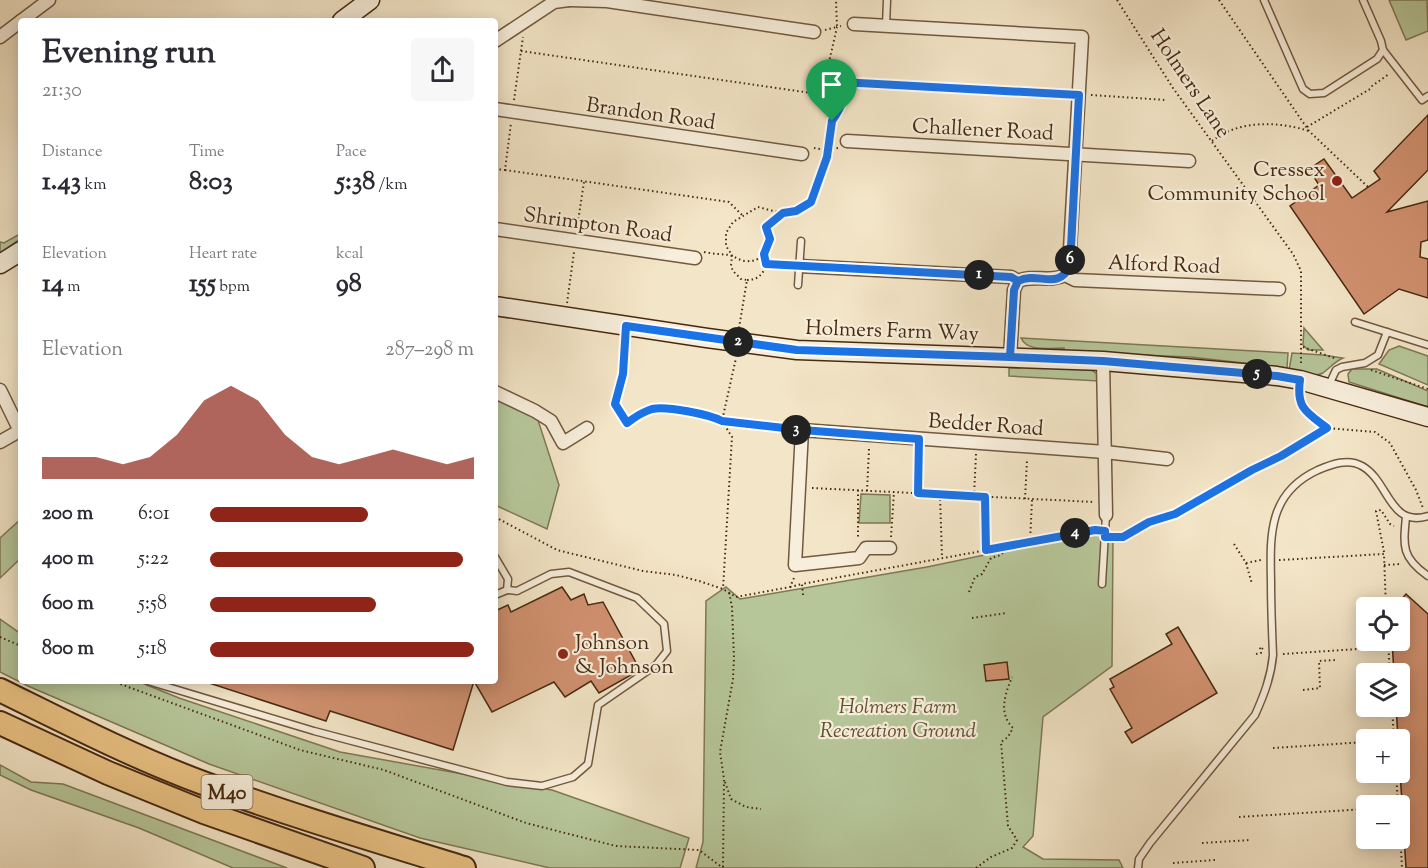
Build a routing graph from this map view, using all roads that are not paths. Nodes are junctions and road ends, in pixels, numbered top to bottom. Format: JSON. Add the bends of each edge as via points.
{"nodes":[{"id":1,"x":49,"y":0,"type":"edge"},
{"id":2,"x":369,"y":0,"type":"edge"},
{"id":3,"x":569,"y":0,"type":"edge"},
{"id":4,"x":887,"y":0,"type":"edge"},
{"id":5,"x":1264,"y":0,"type":"edge"},
{"id":6,"x":1363,"y":0,"type":"edge"},
{"id":7,"x":25,"y":18,"type":"edge"},
{"id":8,"x":346,"y":18,"type":"edge"},
{"id":9,"x":18,"y":23,"type":"edge"},
{"id":10,"x":854,"y":24,"type":"road end"},
{"id":11,"x":886,"y":26,"type":"junction"},
{"id":12,"x":814,"y":32,"type":"dead end"},
{"id":13,"x":0,"y":37,"type":"edge"},
{"id":14,"x":498,"y":39,"type":"edge"},
{"id":15,"x":1383,"y":50,"type":"junction"},
{"id":16,"x":1428,"y":96,"type":"edge"},
{"id":17,"x":498,"y":109,"type":"edge"},
{"id":18,"x":847,"y":141,"type":"road end"},
{"id":19,"x":1076,"y":153,"type":"junction"},
{"id":20,"x":802,"y":154,"type":"dead end"},
{"id":21,"x":1189,"y":161,"type":"dead end"},
{"id":22,"x":498,"y":229,"type":"edge"},
{"id":23,"x":801,"y":240,"type":"dead end"},
{"id":24,"x":18,"y":253,"type":"edge"},
{"id":25,"x":695,"y":258,"type":"road end"},
{"id":26,"x":0,"y":264,"type":"edge"},
{"id":27,"x":799,"y":266,"type":"junction"},
{"id":28,"x":1065,"y":275,"type":"junction"},
{"id":29,"x":1018,"y":281,"type":"junction"},
{"id":30,"x":798,"y":285,"type":"dead end"},
{"id":31,"x":1279,"y":289,"type":"dead end"},
{"id":32,"x":498,"y":306,"type":"edge"},
{"id":33,"x":1355,"y":322,"type":"dead end"},
{"id":34,"x":1387,"y":332,"type":"junction"},
{"id":35,"x":1428,"y":345,"type":"edge"},
{"id":36,"x":1010,"y":357,"type":"junction"},
{"id":37,"x":1103,"y":361,"type":"junction"},
{"id":38,"x":1328,"y":388,"type":"junction"},
{"id":39,"x":0,"y":390,"type":"edge"},
{"id":40,"x":498,"y":393,"type":"edge"},
{"id":41,"x":1428,"y":417,"type":"edge"},
{"id":42,"x":18,"y":424,"type":"edge"},
{"id":43,"x":587,"y":428,"type":"dead end"},
{"id":44,"x":18,"y":432,"type":"edge"},
{"id":45,"x":0,"y":442,"type":"edge"},
{"id":46,"x":1105,"y":453,"type":"junction"},
{"id":47,"x":1167,"y":459,"type":"dead end"},
{"id":48,"x":1106,"y":509,"type":"joint"},
{"id":49,"x":1428,"y":516,"type":"edge"},
{"id":50,"x":1406,"y":517,"type":"junction"},
{"id":51,"x":890,"y":549,"type":"road end"},
{"id":52,"x":498,"y":562,"type":"edge"},
{"id":53,"x":1428,"y":576,"type":"edge"},
{"id":54,"x":1102,"y":584,"type":"dead end"},
{"id":55,"x":507,"y":590,"type":"junction"},
{"id":56,"x":498,"y":594,"type":"edge"},
{"id":57,"x":158,"y":684,"type":"edge"},
{"id":58,"x":0,"y":690,"type":"edge"},
{"id":59,"x":0,"y":723,"type":"edge"},
{"id":60,"x":363,"y":868,"type":"edge"},
{"id":61,"x":464,"y":868,"type":"edge"},
{"id":62,"x":1138,"y":868,"type":"edge"}],
"edges":[{"from":1,"to":7,"type":"street"},
{"from":2,"to":8,"type":"street"},
{"from":3,"to":12,"type":"street"},
{"from":3,"to":14,"type":"street","via":[[554,2]]},
{"from":4,"to":11,"type":"lane"},
{"from":5,"to":15,"type":"lane","via":[[1303,89],[1310,94],[1323,93],[1377,59]]},
{"from":6,"to":15,"type":"lane"},
{"from":9,"to":13,"type":"street"},
{"from":10,"to":11,"type":"street"},
{"from":11,"to":19,"type":"street","via":[[1082,37]]},
{"from":15,"to":16,"type":"lane","via":[[1422,100]]},
{"from":17,"to":20,"type":"street","name":"Brandon Road"},
{"from":18,"to":19,"type":"street","name":"Challener Road"},
{"from":19,"to":21,"type":"street","name":"Challener Road"},
{"from":19,"to":28,"type":"street","via":[[1070,266]]},
{"from":22,"to":25,"type":"street","name":"Shrimpton Road"},
{"from":23,"to":27,"type":"lane"},
{"from":24,"to":26,"type":"street"},
{"from":27,"to":29,"type":"street","name":"Alford Road","via":[[1011,277]]},
{"from":27,"to":30,"type":"lane"},
{"from":28,"to":29,"type":"street","name":"Alford Road"},
{"from":28,"to":31,"type":"street","name":"Alford Road","via":[[1075,280]]},
{"from":29,"to":36,"type":"street","via":[[1014,290]]},
{"from":32,"to":36,"type":"street","name":"Holmers Farm Way","via":[[797,350]]},
{"from":33,"to":34,"type":"lane"},
{"from":34,"to":35,"type":"lane"},
{"from":34,"to":38,"type":"lane","via":[[1378,355],[1365,363],[1336,370]]},
{"from":36,"to":37,"type":"street","name":"Holmers Farm Way"},
{"from":37,"to":38,"type":"street","name":"Holmers Farm Way","via":[[1277,376]]},
{"from":37,"to":46,"type":"street"},
{"from":38,"to":41,"type":"street","name":"Holmers Farm Way"},
{"from":39,"to":42,"type":"street"},
{"from":40,"to":43,"type":"street","via":[[551,421],[563,442]]},
{"from":44,"to":45,"type":"street"},
{"from":46,"to":47,"type":"street","name":"Bedder Road"},
{"from":46,"to":48,"type":"street"},
{"from":46,"to":51,"type":"street","name":"Bedder Road","via":[[802,430],[795,578],[859,558],[866,548]]},
{"from":48,"to":54,"type":"lane"},
{"from":49,"to":50,"type":"lane"},
{"from":50,"to":53,"type":"lane","via":[[1409,559]]},
{"from":50,"to":62,"type":"lane","via":[[1395,509],[1375,475],[1360,464],[1345,461],[1315,471],[1280,503],[1272,526],[1272,673],[1255,715],[1150,843]]},
{"from":52,"to":55,"type":"lane","via":[[508,579]]},
{"from":55,"to":56,"type":"lane"},
{"from":55,"to":57,"type":"lane","via":[[517,591],[551,574],[569,572],[637,598],[664,624],[667,651],[656,665],[598,705],[588,764],[573,777],[542,786],[507,782],[314,731]]},
{"from":58,"to":61,"type":"highway","number":"M40","via":[[202,783]]},
{"from":59,"to":60,"type":"highway","number":"M40","via":[[204,812]]}]}
